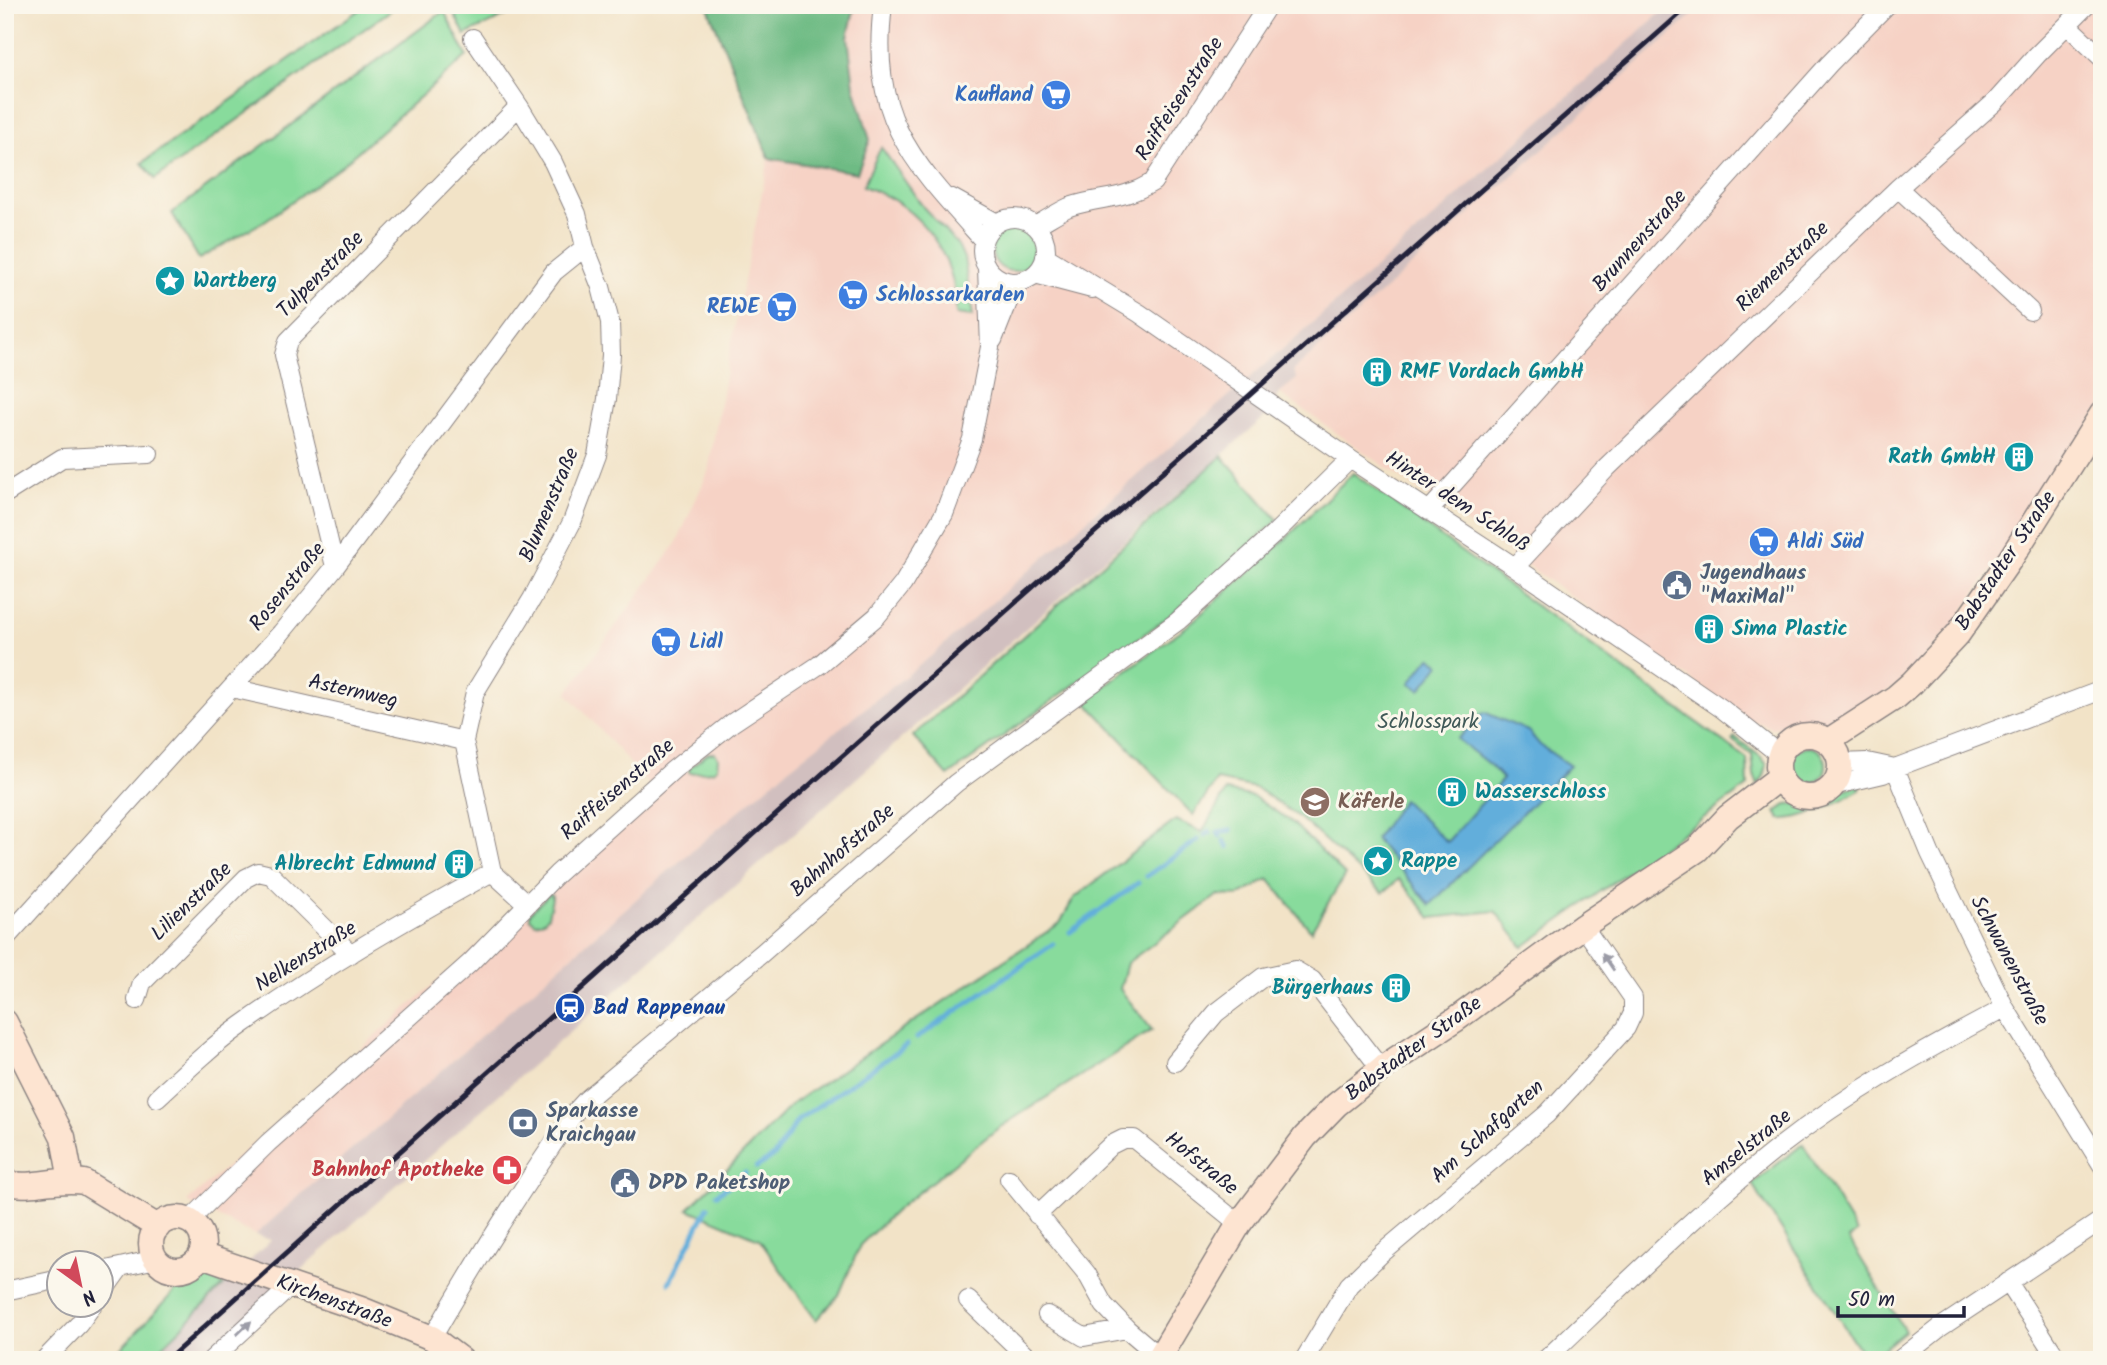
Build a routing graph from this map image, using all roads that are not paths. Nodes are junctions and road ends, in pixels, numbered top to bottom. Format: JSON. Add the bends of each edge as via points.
{"nodes":[{"id":1,"x":883,"y":5,"type":"edge"},
{"id":2,"x":1268,"y":5,"type":"edge"},
{"id":3,"x":1887,"y":5,"type":"edge"},
{"id":4,"x":2087,"y":5,"type":"edge"},
{"id":5,"x":2068,"y":26,"type":"junction"},
{"id":6,"x":473,"y":38,"type":"dead end"},
{"id":7,"x":2102,"y":58,"type":"edge"},
{"id":8,"x":519,"y":106,"type":"junction"},
{"id":9,"x":1898,"y":188,"type":"junction"},
{"id":10,"x":939,"y":191,"type":"junction"},
{"id":11,"x":997,"y":223,"type":"junction"},
{"id":12,"x":1035,"y":226,"type":"junction"},
{"id":13,"x":983,"y":240,"type":"junction"},
{"id":14,"x":585,"y":247,"type":"junction"},
{"id":15,"x":1045,"y":256,"type":"junction"},
{"id":16,"x":987,"y":268,"type":"junction"},
{"id":17,"x":1035,"y":274,"type":"junction"},
{"id":18,"x":1016,"y":282,"type":"junction"},
{"id":19,"x":1105,"y":292,"type":"junction"},
{"id":20,"x":2030,"y":311,"type":"dead end"},
{"id":21,"x":990,"y":347,"type":"junction"},
{"id":22,"x":2102,"y":414,"type":"edge"},
{"id":23,"x":149,"y":454,"type":"dead end"},
{"id":24,"x":1350,"y":459,"type":"junction"},
{"id":25,"x":5,"y":494,"type":"edge"},
{"id":26,"x":1429,"y":511,"type":"junction"},
{"id":27,"x":335,"y":567,"type":"junction"},
{"id":28,"x":1515,"y":567,"type":"junction"},
{"id":29,"x":232,"y":688,"type":"junction"},
{"id":30,"x":2102,"y":690,"type":"edge"},
{"id":31,"x":464,"y":741,"type":"junction"},
{"id":32,"x":1835,"y":763,"type":"junction"},
{"id":33,"x":1895,"y":768,"type":"junction"},
{"id":34,"x":1785,"y":775,"type":"junction"},
{"id":35,"x":492,"y":872,"type":"junction"},
{"id":36,"x":526,"y":904,"type":"junction"},
{"id":37,"x":1583,"y":926,"type":"junction"},
{"id":38,"x":5,"y":939,"type":"edge"},
{"id":39,"x":351,"y":954,"type":"junction"},
{"id":40,"x":137,"y":1000,"type":"dead end"},
{"id":41,"x":2005,"y":1008,"type":"junction"},
{"id":42,"x":5,"y":1022,"type":"edge"},
{"id":43,"x":1175,"y":1062,"type":"dead end"},
{"id":44,"x":1381,"y":1069,"type":"junction"},
{"id":45,"x":157,"y":1098,"type":"dead end"},
{"id":46,"x":2102,"y":1165,"type":"edge"},
{"id":47,"x":71,"y":1180,"type":"junction"},
{"id":48,"x":1009,"y":1180,"type":"dead end"},
{"id":49,"x":5,"y":1183,"type":"edge"},
{"id":50,"x":1037,"y":1216,"type":"junction"},
{"id":51,"x":2102,"y":1220,"type":"edge"},
{"id":52,"x":189,"y":1221,"type":"junction"},
{"id":53,"x":1239,"y":1224,"type":"junction"},
{"id":54,"x":158,"y":1227,"type":"junction"},
{"id":55,"x":201,"y":1255,"type":"junction"},
{"id":56,"x":156,"y":1259,"type":"junction"},
{"id":57,"x":120,"y":1268,"type":"junction"},
{"id":58,"x":116,"y":1269,"type":"edge"},
{"id":59,"x":116,"y":1274,"type":"edge"},
{"id":60,"x":46,"y":1282,"type":"edge"},
{"id":61,"x":2008,"y":1282,"type":"junction"},
{"id":62,"x":291,"y":1286,"type":"junction"},
{"id":63,"x":5,"y":1291,"type":"edge"},
{"id":64,"x":968,"y":1300,"type":"dead end"},
{"id":65,"x":1048,"y":1315,"type":"dead end"},
{"id":66,"x":82,"y":1320,"type":"edge"},
{"id":67,"x":1127,"y":1329,"type":"junction"},
{"id":68,"x":432,"y":1338,"type":"junction"},
{"id":69,"x":1159,"y":1359,"type":"edge"},
{"id":70,"x":44,"y":1360,"type":"edge"},
{"id":71,"x":211,"y":1360,"type":"edge"},
{"id":72,"x":461,"y":1360,"type":"edge"},
{"id":73,"x":1031,"y":1360,"type":"edge"},
{"id":74,"x":1304,"y":1360,"type":"edge"},
{"id":75,"x":1545,"y":1360,"type":"edge"},
{"id":76,"x":1899,"y":1360,"type":"edge"},
{"id":77,"x":2058,"y":1360,"type":"edge"}],
"edges":[{"from":1,"to":10,"type":"street","via":[[878,41],[890,114],[909,151]]},
{"from":2,"to":12,"type":"street","name":"Raiffeisenstraße","via":[[1153,182],[1121,197],[1070,207]]},
{"from":3,"to":26,"type":"street","name":"Brunnenstraße"},
{"from":4,"to":5,"type":"street","name":"Riemenstraße"},
{"from":5,"to":7,"type":"street"},
{"from":5,"to":9,"type":"street","name":"Riemenstraße","via":[[1995,102]]},
{"from":6,"to":8,"type":"street","name":"Blumenstraße"},
{"from":8,"to":14,"type":"street","name":"Blumenstraße","via":[[577,214]]},
{"from":8,"to":27,"type":"street","name":"Tulpenstraße","via":[[288,341],[284,355]]},
{"from":9,"to":20,"type":"street"},
{"from":9,"to":28,"type":"street","name":"Riemenstraße","via":[[1607,468]]},
{"from":10,"to":11,"type":"street"},
{"from":10,"to":13,"type":"street"},
{"from":11,"to":12,"type":"street","via":[[1016,218]]},
{"from":11,"to":13,"type":"street"},
{"from":12,"to":15,"type":"street","via":[[1044,240]]},
{"from":13,"to":16,"type":"street","name":"Raiffeisenstraße"},
{"from":14,"to":27,"type":"street","name":"Rosenstraße","via":[[554,272]]},
{"from":14,"to":31,"type":"street","name":"Blumenstraße","via":[[610,322],[607,400],[597,455],[572,522],[475,692]]},
{"from":15,"to":17,"type":"street"},
{"from":15,"to":19,"type":"street","name":"Hinter dem Schloß"},
{"from":16,"to":18,"type":"street","via":[[1000,279]]},
{"from":16,"to":21,"type":"street","name":"Raiffeisenstraße"},
{"from":17,"to":18,"type":"street"},
{"from":17,"to":19,"type":"street","name":"Hinter dem Schloß"},
{"from":18,"to":21,"type":"street","name":"Raiffeisenstraße"},
{"from":19,"to":24,"type":"street","name":"Hinter dem Schloß"},
{"from":21,"to":36,"type":"street","name":"Raiffeisenstraße","via":[[972,439],[944,514],[903,584],[877,616],[819,665],[717,734]]},
{"from":22,"to":32,"type":"street","name":"Babstadter Straße","via":[[1958,634]]},
{"from":23,"to":25,"type":"street","via":[[62,458]]},
{"from":24,"to":26,"type":"street","name":"Hinter dem Schloß"},
{"from":24,"to":68,"type":"street","name":"Bahnhofstraße","via":[[1178,621],[956,783],[586,1100],[505,1217]]},
{"from":26,"to":28,"type":"street","name":"Hinter dem Schloß"},
{"from":27,"to":29,"type":"street","name":"Rosenstraße"},
{"from":28,"to":34,"type":"street","name":"Hinter dem Schloß","via":[[1721,708]]},
{"from":29,"to":31,"type":"street","name":"Asternweg"},
{"from":29,"to":38,"type":"street","name":"Rosenstraße"},
{"from":30,"to":33,"type":"street"},
{"from":31,"to":35,"type":"street","name":"Blumenstraße"},
{"from":32,"to":33,"type":"street","via":[[1867,762]]},
{"from":32,"to":33,"type":"street","via":[[1876,776]]},
{"from":32,"to":34,"type":"street","name":"Babstadter Straße","via":[[1815,796]]},
{"from":32,"to":34,"type":"street","name":"Babstadter Straße","via":[[1813,735],[1797,737],[1790,741]]},
{"from":33,"to":41,"type":"street","name":"Schwanenstraße","via":[[1930,853]]},
{"from":34,"to":37,"type":"street","name":"Babstadter Straße","via":[[1728,817],[1697,850]]},
{"from":35,"to":36,"type":"street"},
{"from":35,"to":39,"type":"street","name":"Nelkenstraße"},
{"from":36,"to":52,"type":"street","name":"Raiffeisenstraße","via":[[470,963],[268,1143]]},
{"from":37,"to":44,"type":"street","name":"Babstadter Straße"},
{"from":74,"to":37,"type":"street","name":"Am Schafgarten","one_way":true,"via":[[1349,1285],[1547,1114],[1626,1028],[1633,998]]},
{"from":39,"to":40,"type":"street","name":"Lilienstraße","via":[[271,875],[258,872],[246,878],[142,983]]},
{"from":39,"to":45,"type":"street","name":"Nelkenstraße","via":[[240,1026]]},
{"from":41,"to":46,"type":"street","name":"Schwanenstraße"},
{"from":41,"to":75,"type":"street","name":"Amselstraße","via":[[1878,1080],[1778,1148]]},
{"from":42,"to":47,"type":"street","via":[[63,1138]]},
{"from":43,"to":44,"type":"street","via":[[1219,1010],[1263,977],[1296,970],[1312,980]]},
{"from":44,"to":53,"type":"street","name":"Babstadter Straße","via":[[1336,1105],[1305,1138]]},
{"from":47,"to":49,"type":"street","via":[[31,1186]]},
{"from":47,"to":54,"type":"street","via":[[101,1191]]},
{"from":48,"to":50,"type":"street"},
{"from":50,"to":53,"type":"street","name":"Hofstraße","via":[[1111,1145],[1134,1139]]},
{"from":50,"to":67,"type":"street","via":[[1087,1274],[1104,1306]]},
{"from":51,"to":61,"type":"street"},
{"from":52,"to":54,"type":"street","via":[[176,1218]]},
{"from":52,"to":55,"type":"street","via":[[203,1239]]},
{"from":53,"to":69,"type":"street","name":"Babstadter Straße"},
{"from":54,"to":56,"type":"street","via":[[152,1239]]},
{"from":55,"to":56,"type":"street","via":[[182,1270],[168,1269]]},
{"from":55,"to":62,"type":"street","name":"Kirchenstraße"},
{"from":56,"to":57,"type":"street"},
{"from":57,"to":58,"type":"street"},
{"from":57,"to":59,"type":"street"},
{"from":60,"to":63,"type":"street"},
{"from":61,"to":76,"type":"street"},
{"from":61,"to":77,"type":"street"},
{"from":62,"to":68,"type":"street","name":"Kirchenstraße"},
{"from":71,"to":62,"type":"street","one_way":true},
{"from":64,"to":73,"type":"street"},
{"from":65,"to":67,"type":"street","via":[[1084,1338]]},
{"from":66,"to":70,"type":"street"},
{"from":67,"to":69,"type":"street"},
{"from":68,"to":72,"type":"street","name":"Kirchenstraße"}]}
